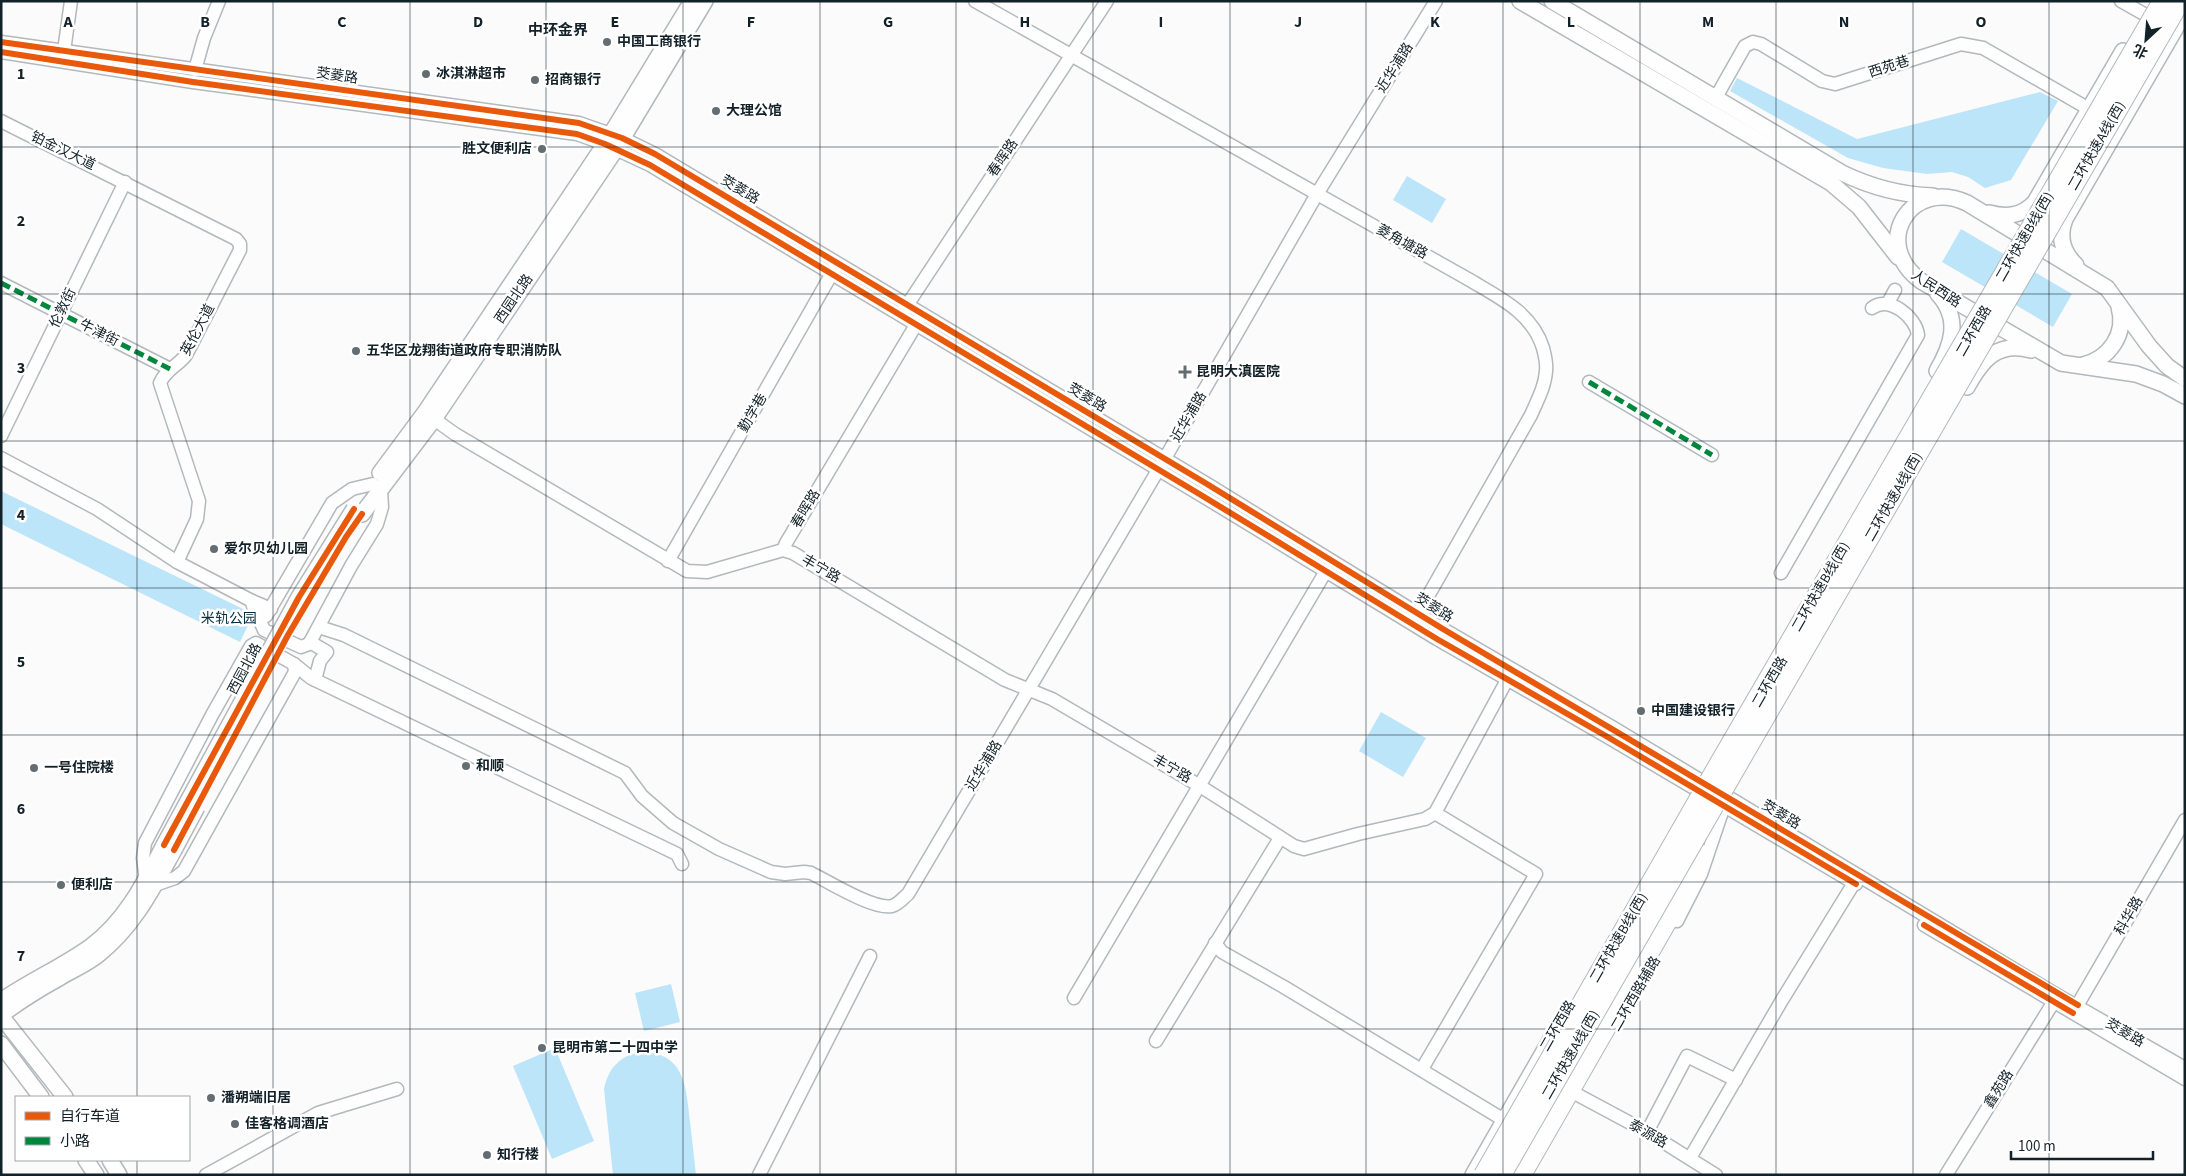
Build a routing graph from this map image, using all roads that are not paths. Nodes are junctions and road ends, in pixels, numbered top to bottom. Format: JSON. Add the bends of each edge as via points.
{"nodes":[{"id":1,"x":71,"y":1,"type":"edge"},
{"id":2,"x":219,"y":1,"type":"edge"},
{"id":3,"x":692,"y":1,"type":"edge"},
{"id":4,"x":705,"y":1,"type":"edge"},
{"id":5,"x":975,"y":1,"type":"edge"},
{"id":6,"x":1107,"y":1,"type":"edge"},
{"id":7,"x":1436,"y":1,"type":"edge"},
{"id":8,"x":1520,"y":1,"type":"edge"},
{"id":9,"x":1552,"y":1,"type":"edge"},
{"id":10,"x":2121,"y":1,"type":"edge"},
{"id":11,"x":2162,"y":1,"type":"edge"},
{"id":12,"x":2166,"y":1,"type":"edge"},
{"id":13,"x":2177,"y":1,"type":"edge"},
{"id":14,"x":2181,"y":1,"type":"edge"},
{"id":15,"x":2148,"y":8,"type":"edge"},
{"id":16,"x":2185,"y":12,"type":"edge"},
{"id":17,"x":1,"y":42,"type":"edge"},
{"id":18,"x":64,"y":51,"type":"junction"},
{"id":19,"x":1,"y":52,"type":"edge"},
{"id":20,"x":1073,"y":55,"type":"junction"},
{"id":21,"x":195,"y":70,"type":"junction"},
{"id":22,"x":1715,"y":99,"type":"junction"},
{"id":23,"x":2089,"y":109,"type":"junction"},
{"id":24,"x":1,"y":121,"type":"edge"},
{"id":25,"x":614,"y":141,"type":"junction"},
{"id":26,"x":2060,"y":159,"type":"junction"},
{"id":27,"x":2089,"y":177,"type":"junction"},
{"id":28,"x":126,"y":182,"type":"junction"},
{"id":29,"x":1317,"y":194,"type":"junction"},
{"id":30,"x":1947,"y":196,"type":"junction"},
{"id":31,"x":1967,"y":203,"type":"junction"},
{"id":32,"x":1904,"y":266,"type":"junction"},
{"id":33,"x":834,"y":269,"type":"junction"},
{"id":34,"x":1921,"y":281,"type":"junction"},
{"id":35,"x":2097,"y":281,"type":"junction"},
{"id":36,"x":1,"y":283,"type":"edge"},
{"id":37,"x":1895,"y":290,"type":"dead end"},
{"id":38,"x":2114,"y":296,"type":"junction"},
{"id":39,"x":1888,"y":303,"type":"junction"},
{"id":40,"x":1872,"y":308,"type":"dead end"},
{"id":41,"x":904,"y":310,"type":"junction"},
{"id":42,"x":60,"y":313,"type":"junction"},
{"id":43,"x":919,"y":319,"type":"junction"},
{"id":44,"x":2051,"y":358,"type":"junction"},
{"id":45,"x":2071,"y":366,"type":"junction"},
{"id":46,"x":170,"y":369,"type":"junction"},
{"id":47,"x":2185,"y":379,"type":"edge"},
{"id":48,"x":1589,"y":382,"type":"dead end"},
{"id":49,"x":2185,"y":396,"type":"edge"},
{"id":50,"x":1910,"y":418,"type":"junction"},
{"id":51,"x":434,"y":419,"type":"junction"},
{"id":52,"x":1,"y":436,"type":"edge"},
{"id":53,"x":1939,"y":436,"type":"junction"},
{"id":54,"x":1712,"y":455,"type":"dead end"},
{"id":55,"x":1,"y":458,"type":"edge"},
{"id":56,"x":1161,"y":465,"type":"junction"},
{"id":57,"x":377,"y":487,"type":"junction"},
{"id":58,"x":783,"y":550,"type":"junction"},
{"id":59,"x":668,"y":561,"type":"junction"},
{"id":60,"x":177,"y":562,"type":"junction"},
{"id":61,"x":1326,"y":572,"type":"junction"},
{"id":62,"x":1781,"y":573,"type":"dead end"},
{"id":63,"x":252,"y":600,"type":"junction"},
{"id":64,"x":271,"y":609,"type":"junction"},
{"id":65,"x":1415,"y":618,"type":"junction"},
{"id":66,"x":262,"y":623,"type":"junction"},
{"id":67,"x":319,"y":627,"type":"junction"},
{"id":68,"x":310,"y":642,"type":"junction"},
{"id":69,"x":294,"y":664,"type":"junction"},
{"id":70,"x":315,"y":680,"type":"junction"},
{"id":71,"x":1507,"y":680,"type":"junction"},
{"id":72,"x":1029,"y":689,"type":"junction"},
{"id":73,"x":1730,"y":761,"type":"junction"},
{"id":74,"x":1200,"y":786,"type":"junction"},
{"id":75,"x":1700,"y":787,"type":"junction"},
{"id":76,"x":1723,"y":800,"type":"junction"},
{"id":77,"x":1435,"y":813,"type":"junction"},
{"id":78,"x":2185,"y":820,"type":"edge"},
{"id":79,"x":1280,"y":838,"type":"junction"},
{"id":80,"x":1698,"y":852,"type":"junction"},
{"id":81,"x":682,"y":864,"type":"dead end"},
{"id":82,"x":150,"y":882,"type":"junction"},
{"id":83,"x":1854,"y":883,"type":"junction"},
{"id":84,"x":1215,"y":943,"type":"junction"},
{"id":85,"x":870,"y":956,"type":"dead end"},
{"id":86,"x":1074,"y":998,"type":"dead end"},
{"id":87,"x":1,"y":1001,"type":"edge"},
{"id":88,"x":2053,"y":1003,"type":"junction"},
{"id":89,"x":2075,"y":1009,"type":"junction"},
{"id":90,"x":1,"y":1016,"type":"edge"},
{"id":91,"x":1156,"y":1041,"type":"dead end"},
{"id":92,"x":1,"y":1044,"type":"edge"},
{"id":93,"x":2185,"y":1068,"type":"edge"},
{"id":94,"x":1422,"y":1070,"type":"junction"},
{"id":95,"x":2185,"y":1079,"type":"edge"},
{"id":96,"x":1736,"y":1080,"type":"junction"},
{"id":97,"x":397,"y":1089,"type":"dead end"},
{"id":98,"x":1578,"y":1095,"type":"junction"},
{"id":99,"x":40,"y":1096,"type":"edge"},
{"id":100,"x":64,"y":1096,"type":"edge"},
{"id":101,"x":1504,"y":1120,"type":"junction"},
{"id":102,"x":1647,"y":1132,"type":"junction"},
{"id":103,"x":1690,"y":1158,"type":"junction"},
{"id":104,"x":87,"y":1161,"type":"edge"},
{"id":105,"x":111,"y":1161,"type":"edge"},
{"id":106,"x":96,"y":1175,"type":"edge"},
{"id":107,"x":119,"y":1175,"type":"edge"},
{"id":108,"x":206,"y":1175,"type":"edge"},
{"id":109,"x":759,"y":1175,"type":"edge"},
{"id":110,"x":1473,"y":1175,"type":"edge"},
{"id":111,"x":1483,"y":1175,"type":"edge"},
{"id":112,"x":1502,"y":1175,"type":"edge"},
{"id":113,"x":1512,"y":1175,"type":"edge"},
{"id":114,"x":1522,"y":1175,"type":"edge"},
{"id":115,"x":1532,"y":1175,"type":"edge"},
{"id":116,"x":1716,"y":1175,"type":"edge"},
{"id":117,"x":1946,"y":1175,"type":"edge"}],
"edges":[{"from":1,"to":18,"type":"street"},
{"from":2,"to":21,"type":"street"},
{"from":3,"to":25,"type":"main road","name":"西园北路"},
{"from":4,"to":25,"type":"main road","name":"西园北路"},
{"from":5,"to":20,"type":"street","name":"菱角塘路"},
{"from":6,"to":20,"type":"street","name":"春晖路"},
{"from":7,"to":29,"type":"street","name":"近华浦路"},
{"from":8,"to":32,"type":"main road","via":[[1831,183],[1865,214]]},
{"from":9,"to":22,"type":"main road"},
{"from":10,"to":15,"type":"street"},
{"from":11,"to":111,"type":"highway","name":"二环快速B线(西)","bridge":true},
{"from":12,"to":73,"type":"main road","name":"二环西路","bridge":true},
{"from":13,"to":73,"type":"main road","name":"二环西路","bridge":true},
{"from":14,"to":112,"type":"highway","name":"二环快速A线(西)","bridge":true},
{"from":15,"to":23,"type":"main road"},
{"from":16,"to":27,"type":"main road"},
{"from":17,"to":18,"type":"street","name":"茭菱路"},
{"from":18,"to":21,"type":"street","name":"茭菱路"},
{"from":19,"to":25,"type":"street","name":"茭菱路"},
{"from":20,"to":29,"type":"street","name":"菱角塘路"},
{"from":20,"to":41,"type":"street","name":"春晖路"},
{"from":21,"to":25,"type":"street","name":"茭菱路","via":[[579,123]]},
{"from":22,"to":23,"type":"street","name":"西苑巷","via":[[1745,46],[1753,42],[1762,44],[1822,81],[1834,84],[1961,44],[1983,48]]},
{"from":22,"to":30,"type":"main road","via":[[1853,178],[1892,192]]},
{"from":23,"to":26,"type":"main road"},
{"from":24,"to":28,"type":"street","name":"铂金汉大道"},
{"from":25,"to":33,"type":"street","name":"茭菱路","via":[[655,154]]},
{"from":25,"to":51,"type":"main road","name":"西园北路"},
{"from":25,"to":57,"type":"main road","name":"西园北路","via":[[426,411]]},
{"from":26,"to":27,"type":"main road","via":[[2059,169],[2066,180],[2078,183]]},
{"from":26,"to":31,"type":"main road","via":[[2035,202],[2023,212],[1999,215]]},
{"from":27,"to":35,"type":"main road","via":[[2065,219],[2061,240],[2072,262]]},
{"from":28,"to":42,"type":"street","name":"伦敦街"},
{"from":28,"to":46,"type":"street","name":"英伦大道","via":[[240,244],[240,250],[186,354]]},
{"from":29,"to":56,"type":"street","name":"近华浦路"},
{"from":29,"to":65,"type":"street","name":"菱角塘路","via":[[1516,309],[1539,336],[1546,358],[1541,393],[1531,415]]},
{"from":30,"to":31,"type":"main road"},
{"from":30,"to":32,"type":"main road","name":"人民西路","via":[[1920,202],[1902,222],[1898,231],[1898,248]]},
{"from":31,"to":35,"type":"main road"},
{"from":32,"to":34,"type":"main road","name":"人民西路"},
{"from":33,"to":41,"type":"street","name":"茭菱路"},
{"from":33,"to":59,"type":"street","name":"勤学巷"},
{"from":34,"to":44,"type":"main road","name":"人民西路"},
{"from":34,"to":50,"type":"main road","via":[[1944,302],[1952,318],[1953,334],[1945,357]]},
{"from":35,"to":38,"type":"main road"},
{"from":36,"to":42,"type":"street","name":"牛津街"},
{"from":37,"to":39,"type":"street"},
{"from":38,"to":45,"type":"main road","via":[[2121,322],[2112,347],[2090,364]]},
{"from":38,"to":47,"type":"main road","via":[[2149,346],[2167,366]]},
{"from":39,"to":40,"type":"street","via":[[1878,303]]},
{"from":39,"to":62,"type":"street","via":[[1913,320],[1918,335]]},
{"from":41,"to":43,"type":"street","name":"茭菱路"},
{"from":42,"to":46,"type":"street","name":"牛津街"},
{"from":42,"to":52,"type":"street","name":"伦敦街"},
{"from":43,"to":56,"type":"street","name":"茭菱路"},
{"from":43,"to":58,"type":"street","name":"春晖路"},
{"from":44,"to":45,"type":"main road","name":"人民西路"},
{"from":44,"to":53,"type":"main road","via":[[2020,348],[2004,349],[1990,356],[1978,369]]},
{"from":45,"to":49,"type":"main road","name":"人民西路","via":[[2136,374]]},
{"from":46,"to":60,"type":"street","name":"英伦大道","via":[[160,382],[200,508]]},
{"from":48,"to":54,"type":"street"},
{"from":50,"to":53,"type":"main road","via":[[1918,411],[1931,412],[1939,421]]},
{"from":50,"to":75,"type":"main road"},
{"from":51,"to":57,"type":"main road","name":"西园北路"},
{"from":51,"to":59,"type":"street"},
{"from":53,"to":76,"type":"main road"},
{"from":55,"to":60,"type":"street","via":[[97,509]]},
{"from":56,"to":61,"type":"street","name":"茭菱路"},
{"from":56,"to":65,"type":"street","name":"茭菱路"},
{"from":56,"to":72,"type":"street","name":"近华浦路"},
{"from":57,"to":64,"type":"street","via":[[352,489],[332,502]]},
{"from":57,"to":67,"type":"street","via":[[382,507],[377,524]]},
{"from":57,"to":82,"type":"main road","name":"西园北路","bridge":true,"via":[[358,511]]},
{"from":58,"to":59,"type":"street","via":[[706,572],[687,571]]},
{"from":58,"to":72,"type":"street","name":"丰宁路","via":[[828,573],[1005,680]]},
{"from":60,"to":63,"type":"street"},
{"from":61,"to":65,"type":"street","name":"茭菱路"},
{"from":61,"to":74,"type":"street","name":"丰宁路"},
{"from":63,"to":64,"type":"street"},
{"from":63,"to":66,"type":"street","via":[[257,618]]},
{"from":64,"to":66,"type":"street"},
{"from":65,"to":71,"type":"street","name":"茭菱路"},
{"from":65,"to":75,"type":"street","name":"茭菱路"},
{"from":66,"to":68,"type":"street","via":[[264,630],[301,647]]},
{"from":67,"to":68,"type":"street"},
{"from":67,"to":72,"type":"street","name":"近华浦路","via":[[361,643],[625,773],[642,796],[673,823],[720,849],[771,872],[811,874],[882,906],[892,906],[908,894]]},
{"from":68,"to":70,"type":"street","via":[[327,652],[320,661]]},
{"from":69,"to":70,"type":"street"},
{"from":69,"to":82,"type":"street","via":[[294,672],[184,871],[175,878]]},
{"from":69,"to":82,"type":"street","via":[[256,643],[251,646],[145,843],[143,858]]},
{"from":70,"to":81,"type":"street","via":[[677,854]]},
{"from":71,"to":75,"type":"street","name":"茭菱路"},
{"from":71,"to":77,"type":"street"},
{"from":72,"to":74,"type":"street","name":"丰宁路","via":[[1052,699]]},
{"from":73,"to":75,"type":"main road","name":"二环西路"},
{"from":73,"to":76,"type":"main road","name":"二环西路"},
{"from":74,"to":79,"type":"street","name":"丰宁路"},
{"from":74,"to":86,"type":"street"},
{"from":75,"to":76,"type":"street","name":"茭菱路"},
{"from":75,"to":101,"type":"main road","name":"二环西路","via":[[1668,835]]},
{"from":76,"to":80,"type":"main road"},
{"from":76,"to":83,"type":"street","name":"茭菱路"},
{"from":76,"to":89,"type":"street","name":"茭菱路"},
{"from":76,"to":98,"type":"street","name":"二环西路辅路","via":[[1708,856],[1689,901]]},
{"from":77,"to":79,"type":"street","name":"丰宁路","via":[[1425,819],[1304,849]]},
{"from":77,"to":94,"type":"street","via":[[1536,874]]},
{"from":78,"to":89,"type":"street","name":"科华路"},
{"from":79,"to":84,"type":"street"},
{"from":80,"to":113,"type":"main road"},
{"from":80,"to":114,"type":"highway","via":[[1681,896]]},
{"from":82,"to":87,"type":"main road","name":"西园北路","via":[[90,947]]},
{"from":82,"to":90,"type":"main road","name":"西园北路","via":[[133,920],[109,946]]},
{"from":83,"to":88,"type":"street","name":"茭菱路"},
{"from":83,"to":96,"type":"street"},
{"from":84,"to":91,"type":"street"},
{"from":84,"to":94,"type":"street","via":[[1222,952]]},
{"from":85,"to":109,"type":"street"},
{"from":88,"to":89,"type":"street","name":"茭菱路"},
{"from":88,"to":117,"type":"street","name":"鑫苑路"},
{"from":89,"to":93,"type":"street","name":"茭菱路"},
{"from":89,"to":95,"type":"street","name":"茭菱路"},
{"from":90,"to":100,"type":"main road"},
{"from":92,"to":99,"type":"main road"},
{"from":94,"to":101,"type":"street"},
{"from":96,"to":102,"type":"street","via":[[1687,1056]]},
{"from":96,"to":103,"type":"street"},
{"from":97,"to":108,"type":"street","via":[[318,1113]]},
{"from":98,"to":102,"type":"street","name":"泰源路"},
{"from":98,"to":115,"type":"street","name":"二环西路辅路"},
{"from":101,"to":110,"type":"main road","name":"二环西路"},
{"from":102,"to":103,"type":"street","name":"泰源路"},
{"from":103,"to":116,"type":"street","name":"泰源路"},
{"from":104,"to":106,"type":"main road"},
{"from":105,"to":107,"type":"main road"}]}
